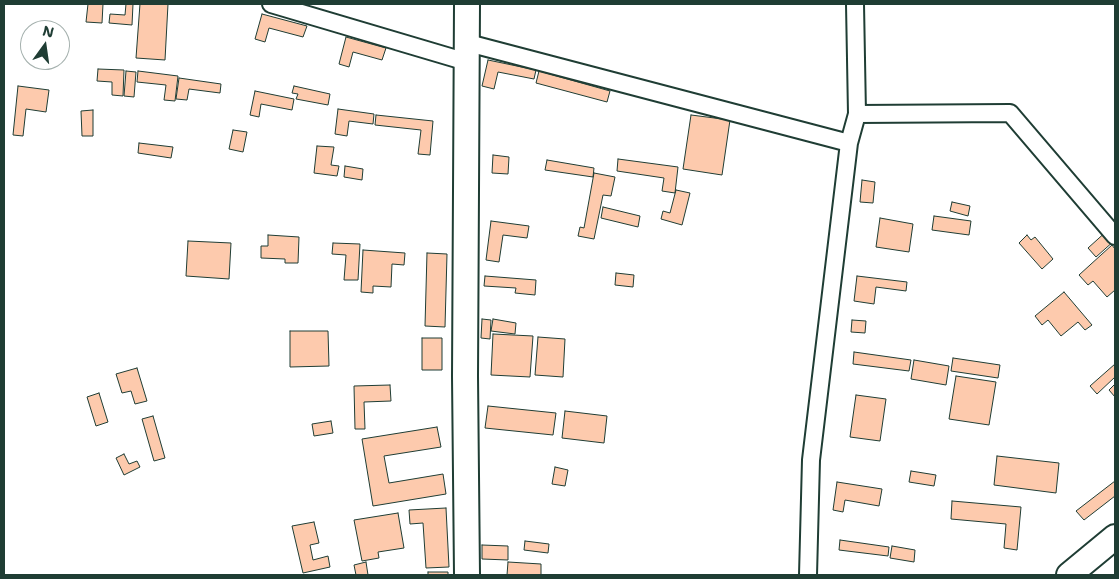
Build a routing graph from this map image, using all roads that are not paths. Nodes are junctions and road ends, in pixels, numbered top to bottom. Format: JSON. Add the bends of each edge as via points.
{"nodes":[{"id":1,"x":271,"y":4,"type":"edge"},
{"id":2,"x":467,"y":4,"type":"edge"},
{"id":3,"x":855,"y":4,"type":"edge"},
{"id":4,"x":467,"y":53,"type":"junction"},
{"id":5,"x":857,"y":114,"type":"junction"},
{"id":6,"x":849,"y":143,"type":"junction"},
{"id":7,"x":1115,"y":236,"type":"edge"},
{"id":8,"x":1115,"y":537,"type":"edge"},
{"id":9,"x":1077,"y":572,"type":"edge"},
{"id":10,"x":467,"y":575,"type":"edge"},
{"id":11,"x":808,"y":575,"type":"edge"}],
"edges":[{"from":1,"to":4,"type":"street"},
{"from":2,"to":4,"type":"street"},
{"from":3,"to":5,"type":"street"},
{"from":4,"to":6,"type":"street"},
{"from":4,"to":10,"type":"street"},
{"from":5,"to":6,"type":"street"},
{"from":5,"to":7,"type":"street","via":[[1010,113]]},
{"from":6,"to":11,"type":"street","via":[[811,460]]},
{"from":8,"to":9,"type":"street"}]}
